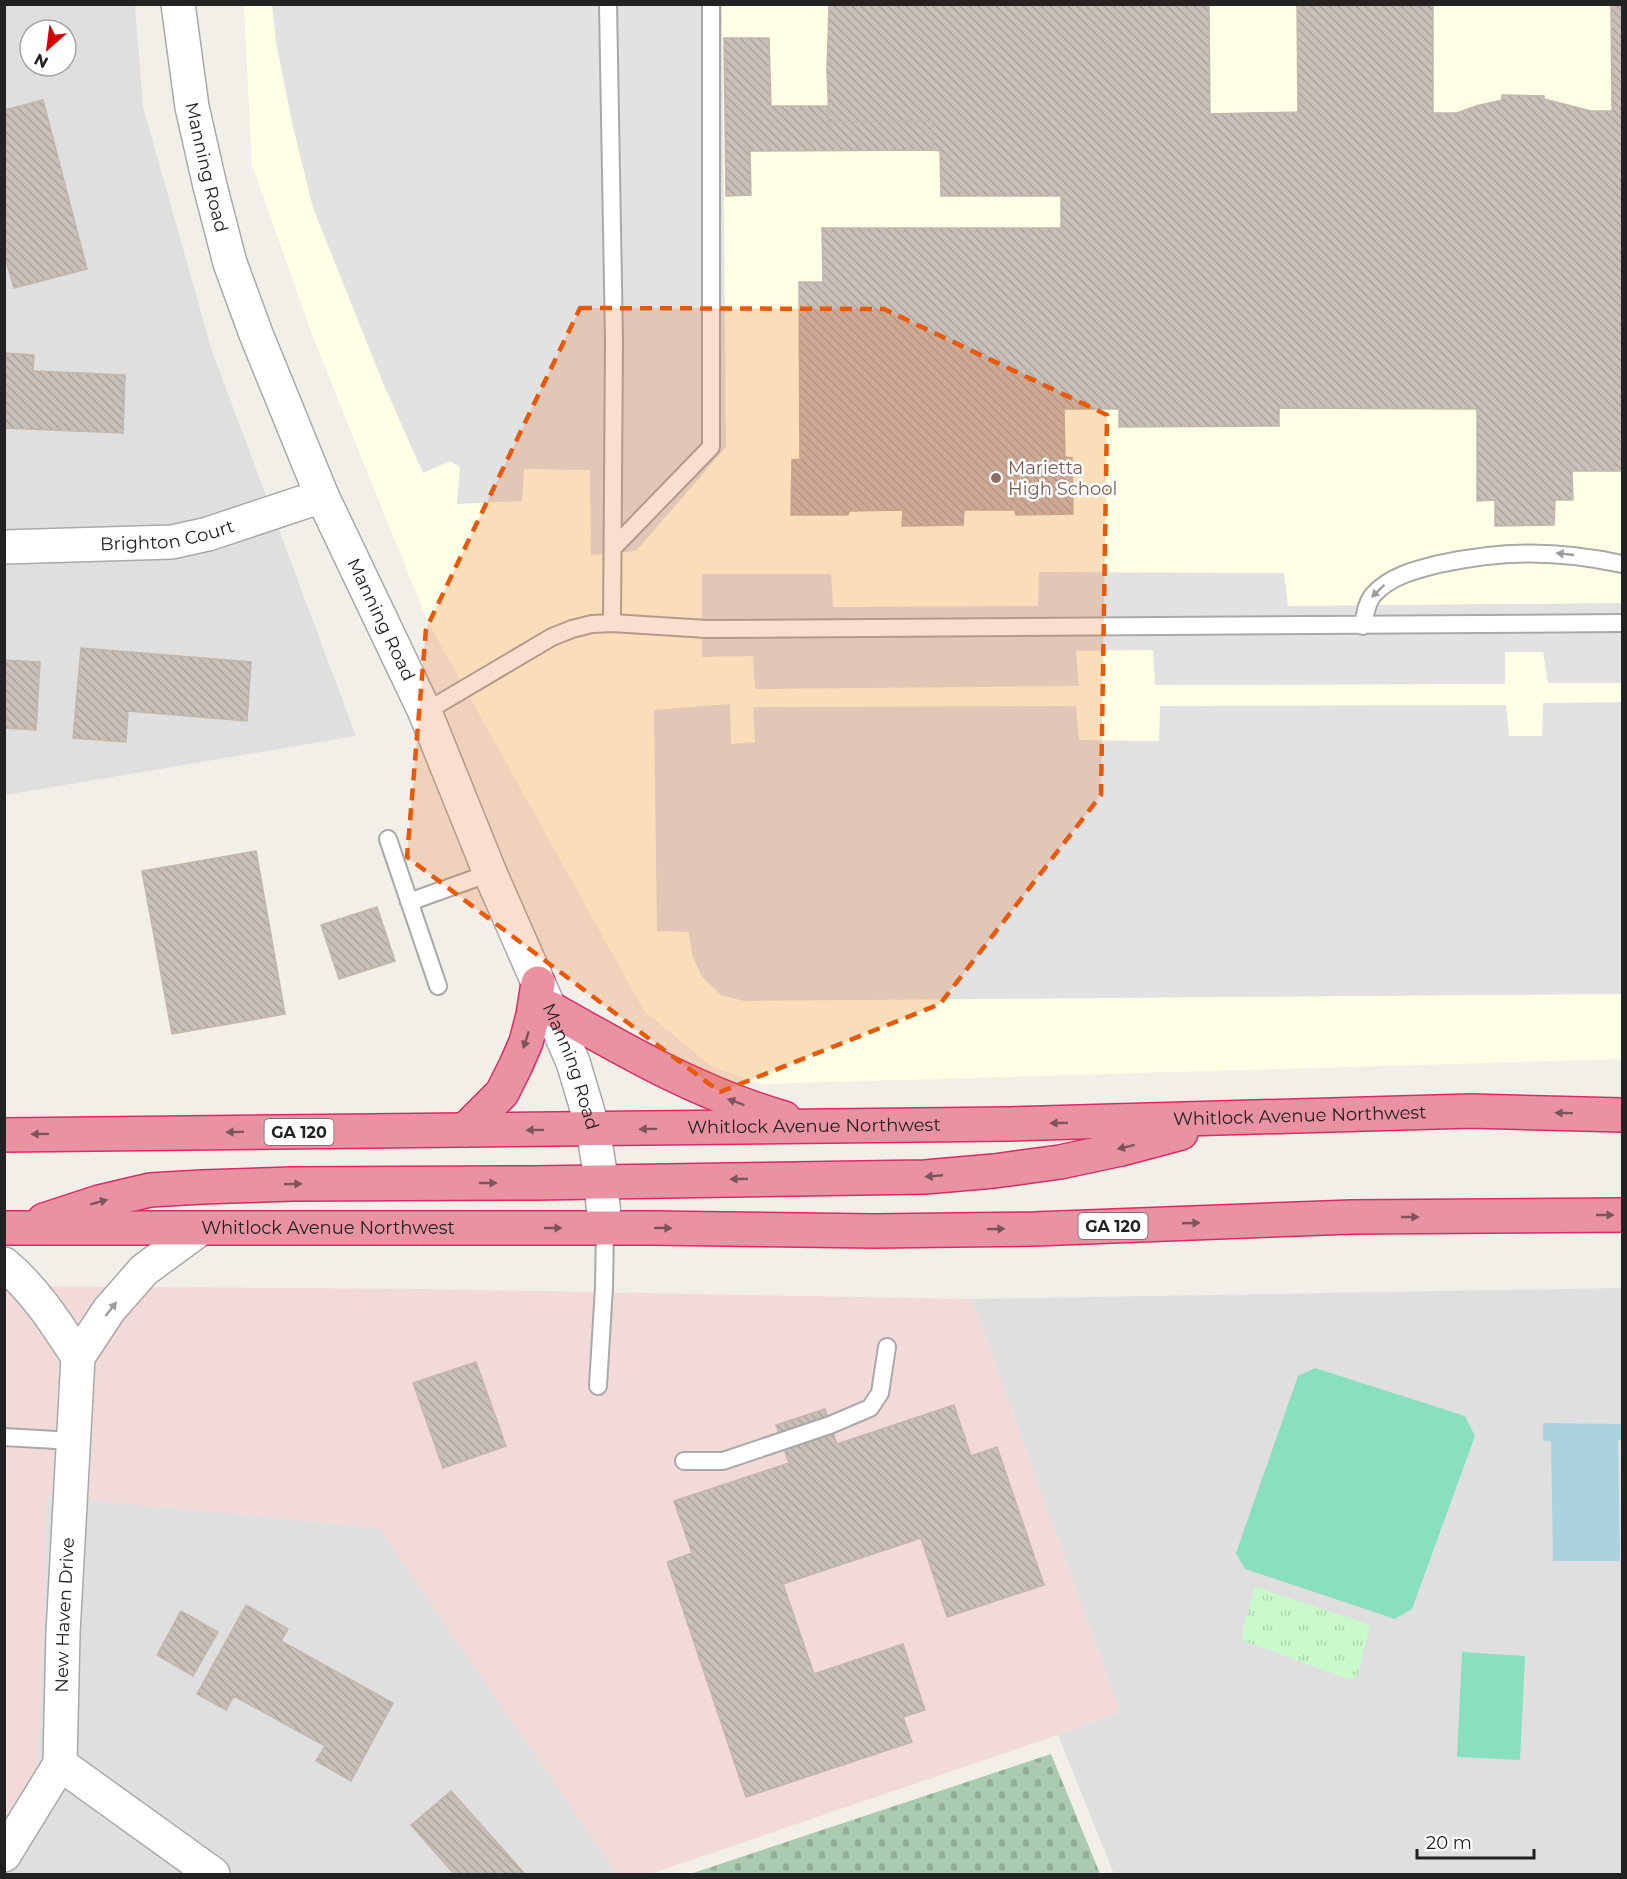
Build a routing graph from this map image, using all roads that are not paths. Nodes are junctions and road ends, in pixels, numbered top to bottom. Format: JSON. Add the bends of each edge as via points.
{"nodes":[{"id":1,"x":178,"y":4,"type":"edge"},
{"id":2,"x":608,"y":4,"type":"edge"},
{"id":3,"x":711,"y":4,"type":"edge"},
{"id":4,"x":322,"y":496,"type":"junction"},
{"id":5,"x":4,"y":547,"type":"edge"},
{"id":6,"x":613,"y":548,"type":"junction"},
{"id":7,"x":1623,"y":564,"type":"edge"},
{"id":8,"x":612,"y":623,"type":"junction"},
{"id":9,"x":1623,"y":623,"type":"edge"},
{"id":10,"x":1363,"y":626,"type":"junction"},
{"id":11,"x":425,"y":712,"type":"junction"},
{"id":12,"x":388,"y":839,"type":"dead end"},
{"id":13,"x":490,"y":873,"type":"junction"},
{"id":14,"x":409,"y":902,"type":"junction"},
{"id":15,"x":438,"y":986,"type":"dead end"},
{"id":16,"x":544,"y":995,"type":"junction"},
{"id":17,"x":1623,"y":1115,"type":"edge"},
{"id":18,"x":1222,"y":1119,"type":"junction"},
{"id":19,"x":812,"y":1126,"type":"junction"},
{"id":20,"x":593,"y":1129,"type":"junction"},
{"id":21,"x":465,"y":1130,"type":"junction"},
{"id":22,"x":4,"y":1135,"type":"edge"},
{"id":23,"x":600,"y":1182,"type":"junction"},
{"id":24,"x":1623,"y":1215,"type":"edge"},
{"id":25,"x":14,"y":1228,"type":"edge"},
{"id":26,"x":604,"y":1228,"type":"junction"},
{"id":27,"x":201,"y":1229,"type":"junction"},
{"id":28,"x":4,"y":1264,"type":"edge"},
{"id":29,"x":887,"y":1347,"type":"dead end"},
{"id":30,"x":78,"y":1357,"type":"junction"},
{"id":31,"x":598,"y":1386,"type":"dead end"},
{"id":32,"x":4,"y":1437,"type":"edge"},
{"id":33,"x":74,"y":1441,"type":"junction"},
{"id":34,"x":684,"y":1461,"type":"dead end"},
{"id":35,"x":60,"y":1764,"type":"junction"},
{"id":36,"x":4,"y":1855,"type":"edge"},
{"id":37,"x":213,"y":1875,"type":"edge"}],
"edges":[{"from":1,"to":4,"type":"street","name":"Manning Road","via":[[192,107],[230,263]]},
{"from":2,"to":6,"type":"lane"},
{"from":3,"to":6,"type":"lane","via":[[711,447]]},
{"from":4,"to":5,"type":"street","name":"Brighton Court","via":[[208,534],[171,542]]},
{"from":4,"to":11,"type":"street","name":"Manning Road"},
{"from":6,"to":8,"type":"lane"},
{"from":7,"to":10,"type":"lane","one_way":true,"via":[[1524,552],[1472,557],[1425,568],[1395,577],[1371,597]]},
{"from":8,"to":10,"type":"lane","via":[[706,629]]},
{"from":8,"to":11,"type":"lane","via":[[572,629],[552,638]]},
{"from":9,"to":10,"type":"lane"},
{"from":11,"to":13,"type":"street","name":"Manning Road"},
{"from":12,"to":14,"type":"lane"},
{"from":13,"to":14,"type":"lane"},
{"from":13,"to":16,"type":"street","name":"Manning Road"},
{"from":14,"to":15,"type":"lane"},
{"from":19,"to":16,"type":"highway","one_way":true,"via":[[697,1087],[622,1050]]},
{"from":16,"to":20,"type":"street","name":"Manning Road","via":[[573,1062]]},
{"from":16,"to":21,"type":"highway","one_way":true,"via":[[502,1093]]},
{"from":17,"to":18,"type":"highway","name":"Whitlock Avenue Northwest","number":"GA 120","one_way":true,"via":[[1471,1111]]},
{"from":18,"to":19,"type":"highway","name":"Whitlock Avenue Northwest","number":"GA 120","one_way":true},
{"from":18,"to":23,"type":"highway","one_way":true,"via":[[1120,1149],[994,1171],[925,1177]]},
{"from":19,"to":20,"type":"highway","name":"Whitlock Avenue Northwest","number":"GA 120","one_way":true},
{"from":20,"to":21,"type":"highway","name":"Whitlock Avenue Northwest","number":"GA 120","one_way":true},
{"from":20,"to":23,"type":"street","name":"Manning Road"},
{"from":21,"to":22,"type":"highway","name":"Whitlock Avenue Northwest","number":"GA 120","one_way":true},
{"from":25,"to":23,"type":"highway","one_way":true,"via":[[150,1190],[293,1184]]},
{"from":23,"to":26,"type":"street","name":"Manning Road"},
{"from":26,"to":24,"type":"highway","name":"Whitlock Avenue Northwest","number":"GA 120","one_way":true,"via":[[874,1231],[1352,1217]]},
{"from":25,"to":27,"type":"highway","name":"Whitlock Avenue Northwest","number":"GA 120"},
{"from":27,"to":26,"type":"highway","name":"Whitlock Avenue Northwest","number":"GA 120","one_way":true},
{"from":26,"to":31,"type":"lane"},
{"from":30,"to":27,"type":"street","one_way":true,"via":[[109,1310],[144,1270]]},
{"from":28,"to":30,"type":"street","via":[[21,1278],[51,1315]]},
{"from":29,"to":34,"type":"lane","via":[[880,1393],[870,1407],[830,1425],[723,1461]]},
{"from":30,"to":33,"type":"street","name":"New Haven Drive"},
{"from":32,"to":33,"type":"lane"},
{"from":33,"to":35,"type":"street","name":"New Haven Drive"},
{"from":35,"to":36,"type":"street"},
{"from":35,"to":37,"type":"street"}]}
